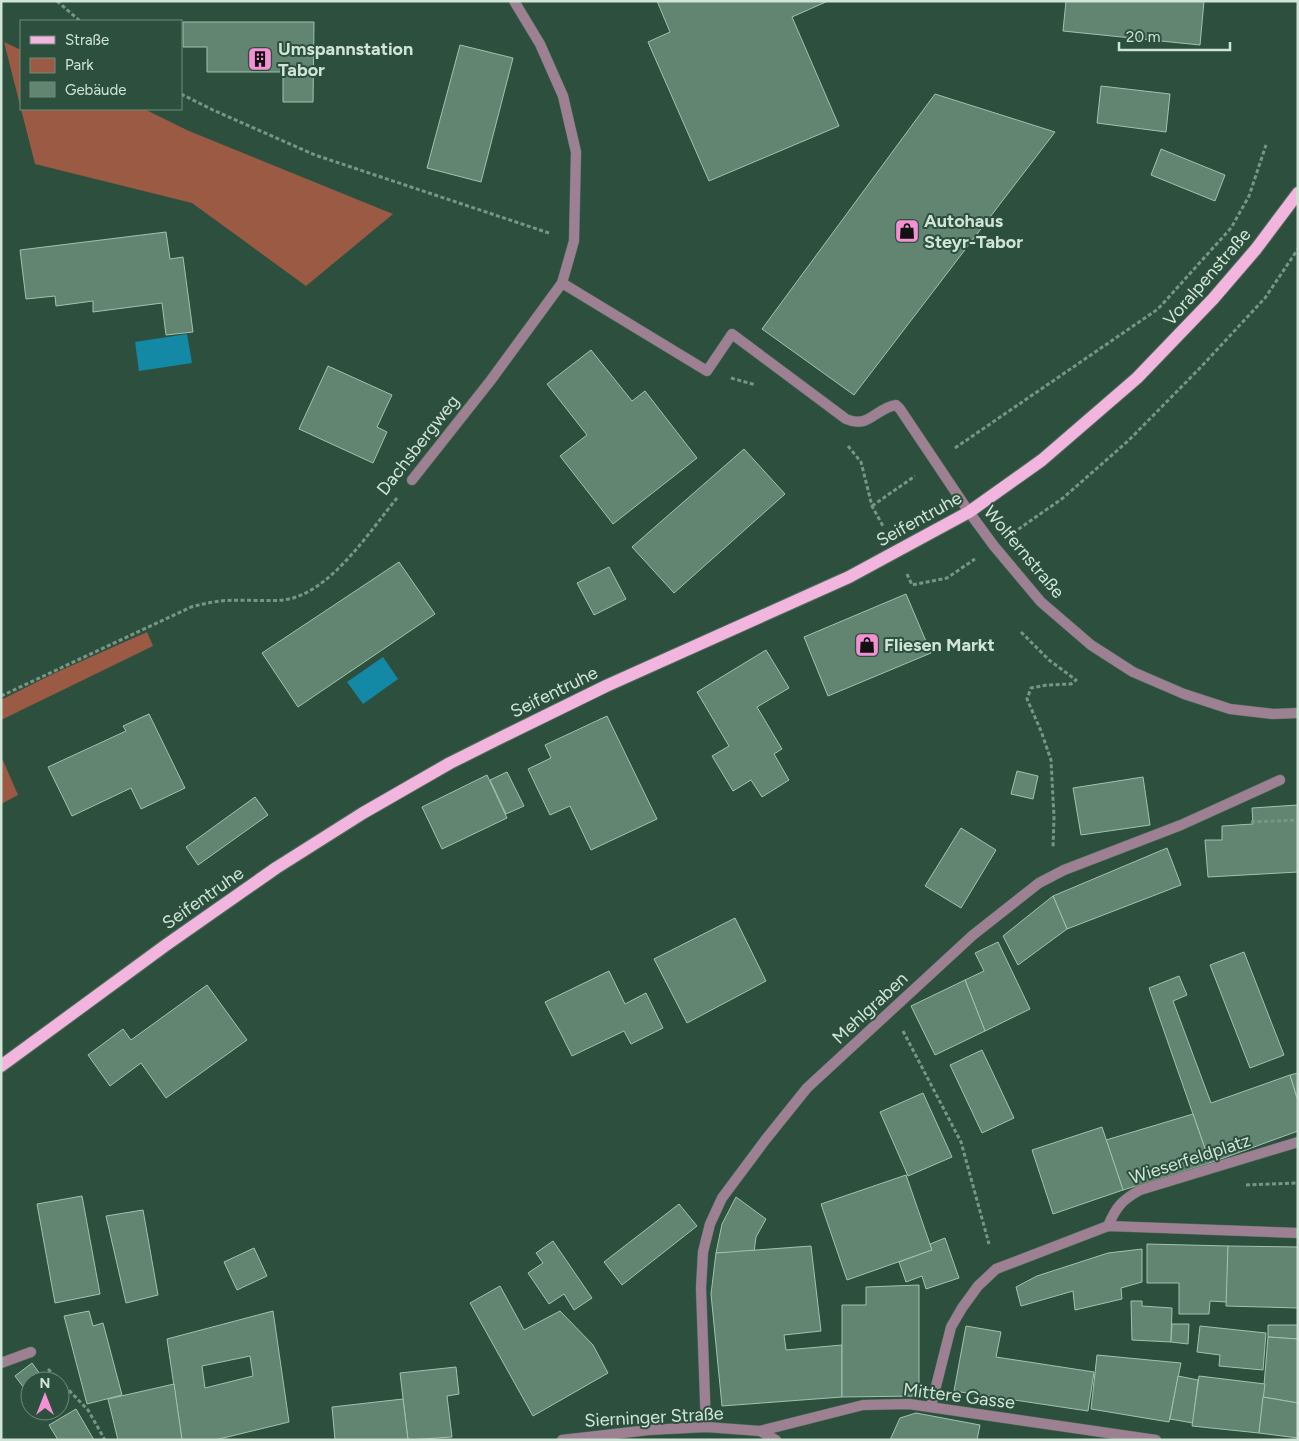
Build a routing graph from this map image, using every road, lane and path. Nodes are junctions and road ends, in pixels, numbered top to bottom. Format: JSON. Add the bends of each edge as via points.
{"nodes":[{"id":1,"x":57,"y":1,"type":"edge"},
{"id":2,"x":514,"y":1,"type":"edge"},
{"id":3,"x":79,"y":20,"type":"edge"},
{"id":4,"x":182,"y":94,"type":"edge"},
{"id":5,"x":1266,"y":145,"type":"dead end"},
{"id":6,"x":1298,"y":193,"type":"edge"},
{"id":7,"x":574,"y":241,"type":"junction"},
{"id":8,"x":1298,"y":249,"type":"edge"},
{"id":9,"x":562,"y":283,"type":"junction"},
{"id":10,"x":706,"y":371,"type":"junction"},
{"id":11,"x":1137,"y":378,"type":"joint"},
{"id":12,"x":763,"y":386,"type":"dead end"},
{"id":13,"x":843,"y":441,"type":"dead end"},
{"id":14,"x":935,"y":461,"type":"junction"},
{"id":15,"x":412,"y":480,"type":"joint"},
{"id":16,"x":872,"y":506,"type":"junction"},
{"id":17,"x":969,"y":512,"type":"junction"},
{"id":18,"x":994,"y":546,"type":"junction"},
{"id":19,"x":896,"y":552,"type":"junction"},
{"id":20,"x":1021,"y":632,"type":"dead end"},
{"id":21,"x":1,"y":696,"type":"edge"},
{"id":22,"x":1298,"y":713,"type":"edge"},
{"id":23,"x":1280,"y":780,"type":"dead end"},
{"id":24,"x":1052,"y":876,"type":"junction"},
{"id":25,"x":892,"y":1009,"type":"junction"},
{"id":26,"x":1,"y":1066,"type":"edge"},
{"id":27,"x":1298,"y":1142,"type":"edge"},
{"id":28,"x":1108,"y":1226,"type":"junction"},
{"id":29,"x":1298,"y":1234,"type":"edge"},
{"id":30,"x":996,"y":1269,"type":"junction"},
{"id":31,"x":31,"y":1352,"type":"dead end"},
{"id":32,"x":1,"y":1363,"type":"edge"},
{"id":33,"x":70,"y":1391,"type":"edge"},
{"id":34,"x":931,"y":1406,"type":"junction"},
{"id":35,"x":706,"y":1427,"type":"junction"},
{"id":36,"x":760,"y":1430,"type":"junction"},
{"id":37,"x":105,"y":1440,"type":"edge"},
{"id":38,"x":562,"y":1440,"type":"edge"},
{"id":39,"x":776,"y":1440,"type":"edge"},
{"id":40,"x":1156,"y":1440,"type":"edge"}],
"edges":[{"from":1,"to":3,"type":"path"},
{"from":2,"to":7,"type":"street","name":"Dachsbergweg","via":[[540,44],[563,96],[576,152]]},
{"from":4,"to":7,"type":"path","via":[[315,155]]},
{"from":5,"to":14,"type":"path","via":[[1249,196],[1231,228],[1158,309]]},
{"from":6,"to":11,"type":"main road","name":"Voralpenstraße","via":[[1213,300]]},
{"from":7,"to":9,"type":"street","name":"Dachsbergweg"},
{"from":8,"to":18,"type":"path","via":[[1265,298],[1128,441],[1064,498]]},
{"from":9,"to":10,"type":"street"},
{"from":9,"to":15,"type":"street","name":"Dachsbergweg"},
{"from":10,"to":12,"type":"path"},
{"from":10,"to":14,"type":"street","name":"Wolfernstraße","via":[[732,334],[846,419],[862,422],[888,406],[896,405]]},
{"from":11,"to":17,"type":"main road","name":"Seifentruhe","via":[[1042,460]]},
{"from":13,"to":16,"type":"path","via":[[862,462]]},
{"from":14,"to":16,"type":"path"},
{"from":14,"to":17,"type":"street","name":"Wolfernstraße"},
{"from":15,"to":21,"type":"path","name":"Dachsbergweg","via":[[339,568],[315,589],[283,600],[215,601],[191,607]]},
{"from":16,"to":19,"type":"path"},
{"from":17,"to":18,"type":"street","name":"Wolfernstraße"},
{"from":17,"to":19,"type":"main road","name":"Seifentruhe"},
{"from":18,"to":19,"type":"path","via":[[947,578],[912,584]]},
{"from":18,"to":22,"type":"street","name":"Wolfernstraße","via":[[1041,602],[1090,645],[1133,672],[1230,709]]},
{"from":19,"to":26,"type":"main road","name":"Seifentruhe","via":[[849,577],[510,732],[363,812],[166,945]]},
{"from":20,"to":24,"type":"path","via":[[1049,660],[1076,680],[1070,684],[1031,688],[1027,700],[1050,760],[1054,817]]},
{"from":23,"to":24,"type":"street","name":"Mehlgraben","via":[[1181,825]]},
{"from":24,"to":25,"type":"street","name":"Mehlgraben","via":[[973,936]]},
{"from":25,"to":30,"type":"path","via":[[961,1142]]},
{"from":25,"to":35,"type":"street","name":"Mehlgraben","via":[[807,1088],[722,1198],[710,1224],[703,1252],[701,1288]]},
{"from":27,"to":28,"type":"street","name":"Wieserfeldplatz","via":[[1140,1190],[1115,1210]]},
{"from":28,"to":29,"type":"street"},
{"from":28,"to":30,"type":"street"},
{"from":30,"to":34,"type":"street","via":[[978,1286],[951,1327]]},
{"from":31,"to":32,"type":"street"},
{"from":33,"to":37,"type":"path","via":[[88,1410]]},
{"from":34,"to":36,"type":"street","name":"Mittere Gasse","via":[[863,1405]]},
{"from":34,"to":40,"type":"street","name":"Mittere Gasse"},
{"from":35,"to":36,"type":"street","name":"Sierninger Straße"},
{"from":35,"to":38,"type":"street","name":"Sierninger Straße"},
{"from":36,"to":39,"type":"street","name":"Sierninger Straße"}]}
